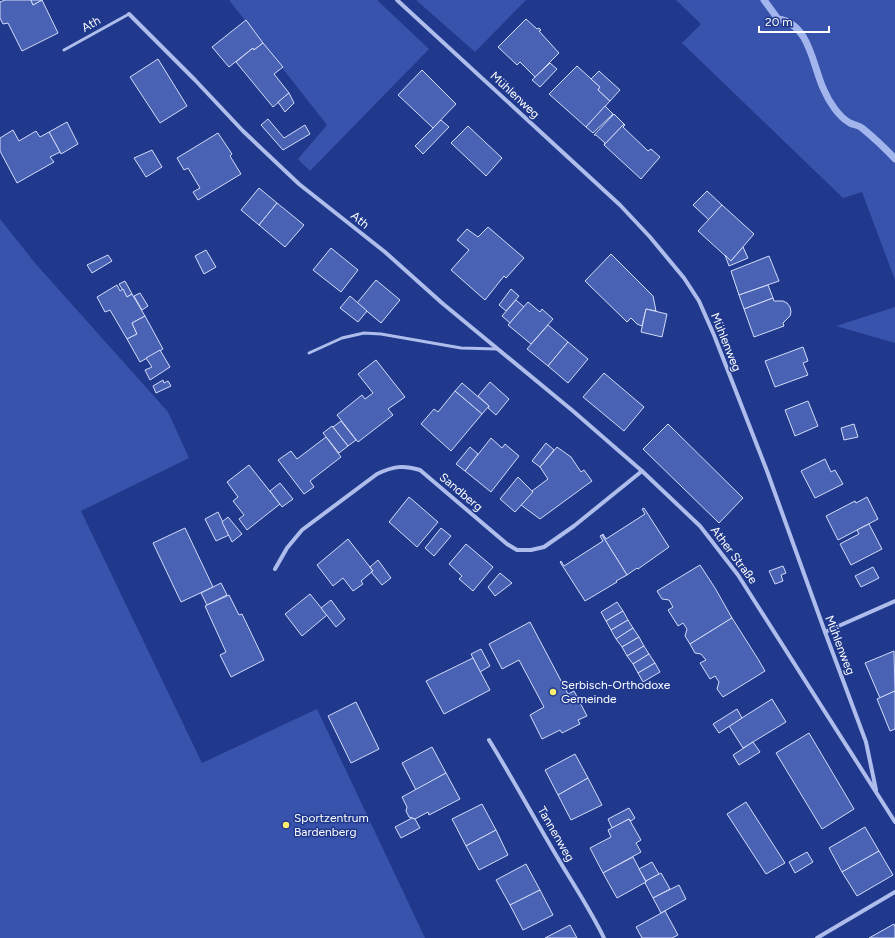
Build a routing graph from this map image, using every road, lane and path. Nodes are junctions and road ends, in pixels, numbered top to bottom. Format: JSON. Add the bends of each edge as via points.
{"nodes":[{"id":1,"x":397,"y":0,"type":"edge"},
{"id":2,"x":129,"y":14,"type":"joint"},
{"id":3,"x":64,"y":50,"type":"dead end"},
{"id":4,"x":499,"y":349,"type":"junction"},
{"id":5,"x":309,"y":354,"type":"dead end"},
{"id":6,"x":642,"y":471,"type":"junction"},
{"id":7,"x":275,"y":569,"type":"dead end"},
{"id":8,"x":895,"y":601,"type":"edge"},
{"id":9,"x":825,"y":632,"type":"junction"},
{"id":10,"x":489,"y":740,"type":"dead end"},
{"id":11,"x":876,"y":792,"type":"junction"},
{"id":12,"x":895,"y":822,"type":"edge"},
{"id":13,"x":895,"y":892,"type":"edge"},
{"id":14,"x":604,"y":938,"type":"edge"},
{"id":15,"x":817,"y":938,"type":"edge"}],
"edges":[{"from":1,"to":9,"type":"street","name":"Mühlenweg","via":[[620,205],[684,278],[699,301],[714,335],[767,471]]},
{"from":2,"to":3,"type":"lane","name":"Ath"},
{"from":2,"to":4,"type":"street","name":"Ath","via":[[243,131],[299,184]]},
{"from":4,"to":5,"type":"lane","via":[[460,348],[364,333],[342,338]]},
{"from":4,"to":6,"type":"street","name":"Ather Straße"},
{"from":6,"to":7,"type":"street","name":"Sandberg","via":[[544,547],[517,550],[420,470],[408,466],[392,467],[377,474],[302,530],[287,548]]},
{"from":6,"to":11,"type":"street","name":"Ather Straße","via":[[700,526],[738,575]]},
{"from":8,"to":9,"type":"street"},
{"from":9,"to":11,"type":"street","name":"Mühlenweg","via":[[866,742]]},
{"from":10,"to":14,"type":"street","name":"Tannenweg"},
{"from":11,"to":12,"type":"street","name":"Ather Straße"},
{"from":13,"to":15,"type":"street"}]}
